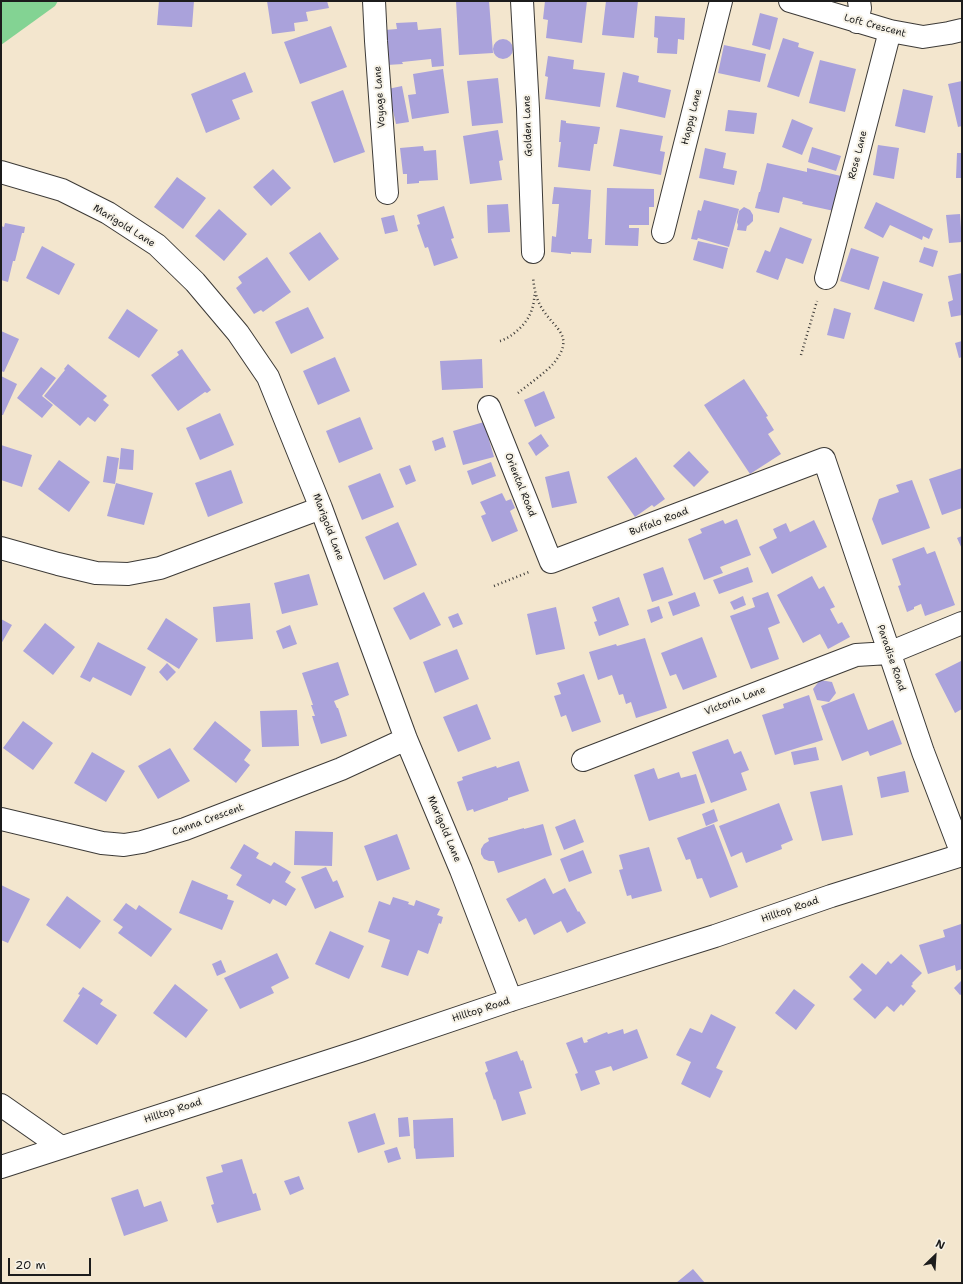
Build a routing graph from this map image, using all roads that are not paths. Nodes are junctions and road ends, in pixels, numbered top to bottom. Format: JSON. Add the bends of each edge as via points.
{"nodes":[{"id":1,"x":374,"y":1,"type":"edge"},
{"id":2,"x":522,"y":1,"type":"edge"},
{"id":3,"x":721,"y":1,"type":"edge"},
{"id":4,"x":790,"y":1,"type":"edge"},
{"id":5,"x":858,"y":11,"type":"edge"},
{"id":6,"x":962,"y":30,"type":"edge"},
{"id":7,"x":890,"y":31,"type":"junction"},
{"id":8,"x":1,"y":172,"type":"edge"},
{"id":9,"x":387,"y":193,"type":"dead end"},
{"id":10,"x":663,"y":232,"type":"dead end"},
{"id":11,"x":533,"y":252,"type":"road end"},
{"id":12,"x":826,"y":278,"type":"road end"},
{"id":13,"x":489,"y":407,"type":"dead end"},
{"id":14,"x":824,"y":459,"type":"joint"},
{"id":15,"x":322,"y":508,"type":"junction"},
{"id":16,"x":1,"y":548,"type":"edge"},
{"id":17,"x":551,"y":562,"type":"joint"},
{"id":18,"x":962,"y":623,"type":"edge"},
{"id":19,"x":889,"y":654,"type":"junction"},
{"id":20,"x":406,"y":739,"type":"junction"},
{"id":21,"x":583,"y":760,"type":"dead end"},
{"id":22,"x":1,"y":819,"type":"edge"},
{"id":23,"x":962,"y":855,"type":"edge"},
{"id":24,"x":512,"y":1000,"type":"junction"},
{"id":25,"x":1,"y":1105,"type":"edge"},
{"id":26,"x":61,"y":1147,"type":"junction"},
{"id":27,"x":1,"y":1167,"type":"edge"}],
"edges":[{"from":1,"to":9,"type":"street","name":"Voyage Lane"},
{"from":2,"to":11,"type":"street","name":"Golden Lane"},
{"from":3,"to":10,"type":"street","name":"Happy Lane"},
{"from":4,"to":5,"type":"street","name":"Loft Crescent"},
{"from":5,"to":7,"type":"street","name":"Loft Crescent"},
{"from":6,"to":7,"type":"street","name":"Loft Crescent","via":[[922,37]]},
{"from":7,"to":12,"type":"street","name":"Rose Lane"},
{"from":8,"to":15,"type":"street","name":"Marigold Lane","via":[[62,190],[108,213],[157,245],[195,282],[238,333],[268,377]]},
{"from":13,"to":17,"type":"street","name":"Oriental Road"},
{"from":14,"to":17,"type":"street","name":"Buffalo Road"},
{"from":14,"to":19,"type":"street","name":"Paradise Road"},
{"from":15,"to":16,"type":"street","via":[[160,568],[128,574],[96,573]]},
{"from":15,"to":20,"type":"street","name":"Marigold Lane"},
{"from":18,"to":19,"type":"street"},
{"from":19,"to":21,"type":"street","name":"Victoria Lane","via":[[856,655]]},
{"from":19,"to":23,"type":"street","name":"Paradise Road"},
{"from":20,"to":22,"type":"street","name":"Canna Crescent","via":[[341,770],[185,829],[142,842],[124,845],[102,843]]},
{"from":20,"to":24,"type":"street","name":"Marigold Lane"},
{"from":23,"to":24,"type":"street","name":"Hilltop Road"},
{"from":24,"to":26,"type":"street","name":"Hilltop Road"},
{"from":25,"to":26,"type":"street"},
{"from":26,"to":27,"type":"street","name":"Hilltop Road"}]}
